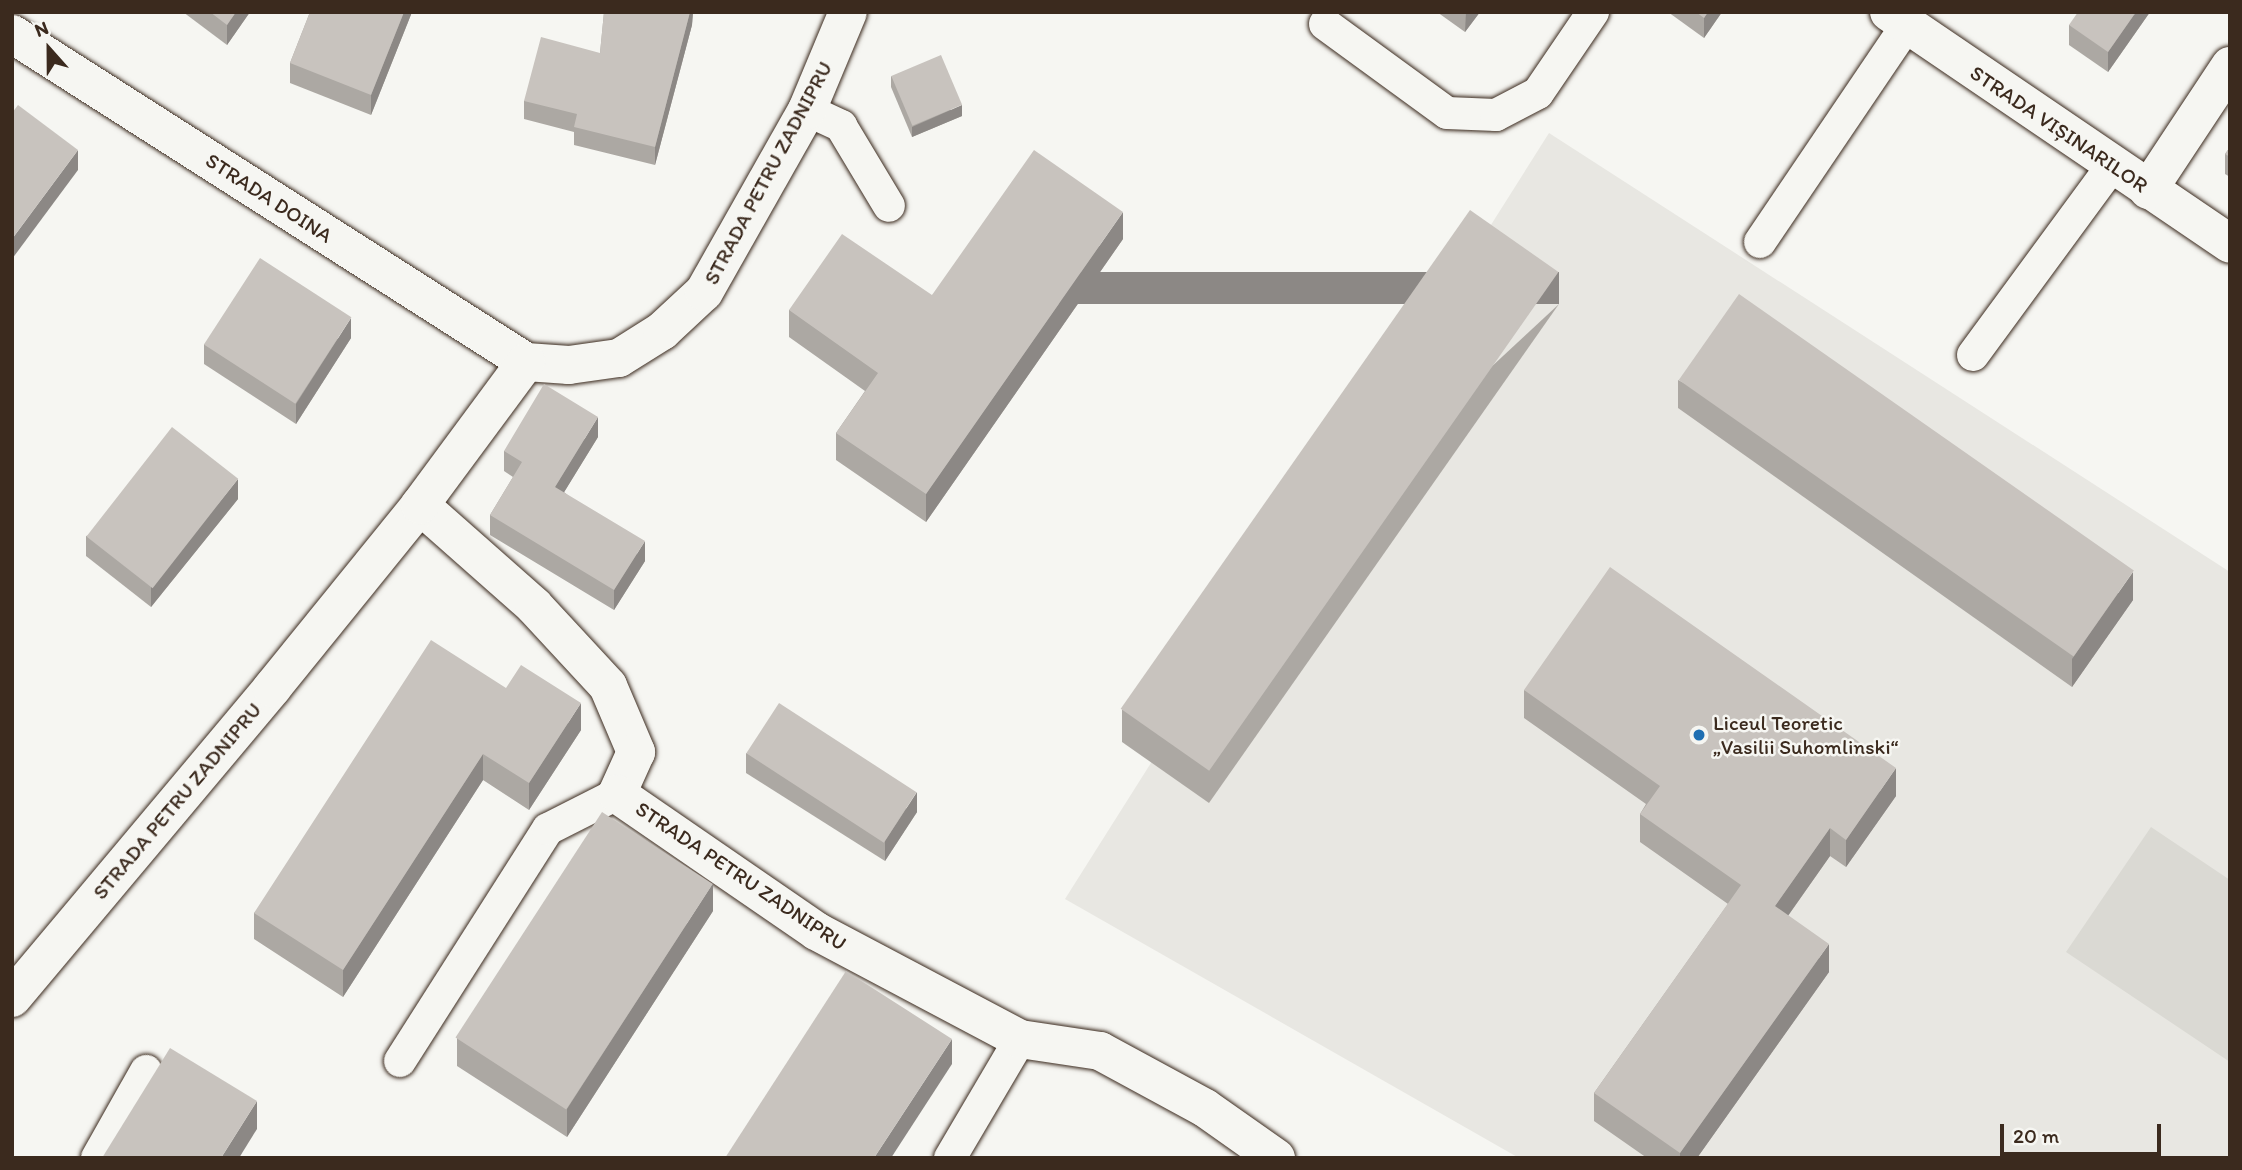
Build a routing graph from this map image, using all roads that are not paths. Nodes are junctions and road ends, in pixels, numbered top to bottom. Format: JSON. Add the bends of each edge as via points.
{"nodes":[{"id":1,"x":848,"y":12,"type":"edge"},
{"id":2,"x":1593,"y":12,"type":"edge"},
{"id":3,"x":1898,"y":18,"type":"edge"},
{"id":4,"x":1325,"y":24,"type":"dead end"},
{"id":5,"x":12,"y":34,"type":"edge"},
{"id":6,"x":2230,"y":66,"type":"edge"},
{"id":7,"x":807,"y":110,"type":"junction"},
{"id":8,"x":2112,"y":166,"type":"junction"},
{"id":9,"x":2148,"y":190,"type":"junction"},
{"id":10,"x":889,"y":206,"type":"dead end"},
{"id":11,"x":1760,"y":242,"type":"dead end"},
{"id":12,"x":2230,"y":244,"type":"edge"},
{"id":13,"x":1973,"y":355,"type":"dead end"},
{"id":14,"x":526,"y":362,"type":"junction"},
{"id":15,"x":419,"y":505,"type":"junction"},
{"id":16,"x":617,"y":794,"type":"junction"},
{"id":17,"x":12,"y":998,"type":"edge"},
{"id":18,"x":1020,"y":1039,"type":"junction"},
{"id":19,"x":400,"y":1061,"type":"dead end"},
{"id":20,"x":146,"y":1071,"type":"dead end"},
{"id":21,"x":97,"y":1158,"type":"edge"},
{"id":22,"x":950,"y":1158,"type":"edge"},
{"id":23,"x":1276,"y":1158,"type":"edge"}],
"edges":[{"from":1,"to":7,"type":"street","name":"STRADA PETRU ZADNIPRU"},
{"from":2,"to":4,"type":"lane","via":[[1538,93],[1496,115],[1447,113]]},
{"from":3,"to":8,"type":"street","name":"STRADA VIȘINARILOR"},
{"from":3,"to":11,"type":"lane"},
{"from":5,"to":14,"type":"street","name":"STRADA DOINA"},
{"from":6,"to":9,"type":"street"},
{"from":7,"to":10,"type":"lane","via":[[841,126]]},
{"from":7,"to":14,"type":"street","name":"STRADA PETRU ZADNIPRU","via":[[704,292],[662,331],[619,358],[569,365]]},
{"from":8,"to":9,"type":"street","name":"STRADA VIȘINARILOR"},
{"from":8,"to":13,"type":"lane"},
{"from":9,"to":12,"type":"street","name":"STRADA VIȘINARILOR"},
{"from":14,"to":15,"type":"street","name":"STRADA PETRU ZADNIPRU"},
{"from":15,"to":16,"type":"street","name":"STRADA PETRU ZADNIPRU","via":[[534,606],[608,686],[636,752]]},
{"from":15,"to":17,"type":"street","name":"STRADA PETRU ZADNIPRU"},
{"from":16,"to":18,"type":"street","name":"STRADA PETRU ZADNIPRU","via":[[816,931]]},
{"from":16,"to":19,"type":"lane","via":[[548,829]]},
{"from":18,"to":22,"type":"lane"},
{"from":18,"to":23,"type":"street","name":"STRADA PETRU ZADNIPRU","via":[[1100,1051],[1205,1108]]},
{"from":20,"to":21,"type":"lane"}]}
